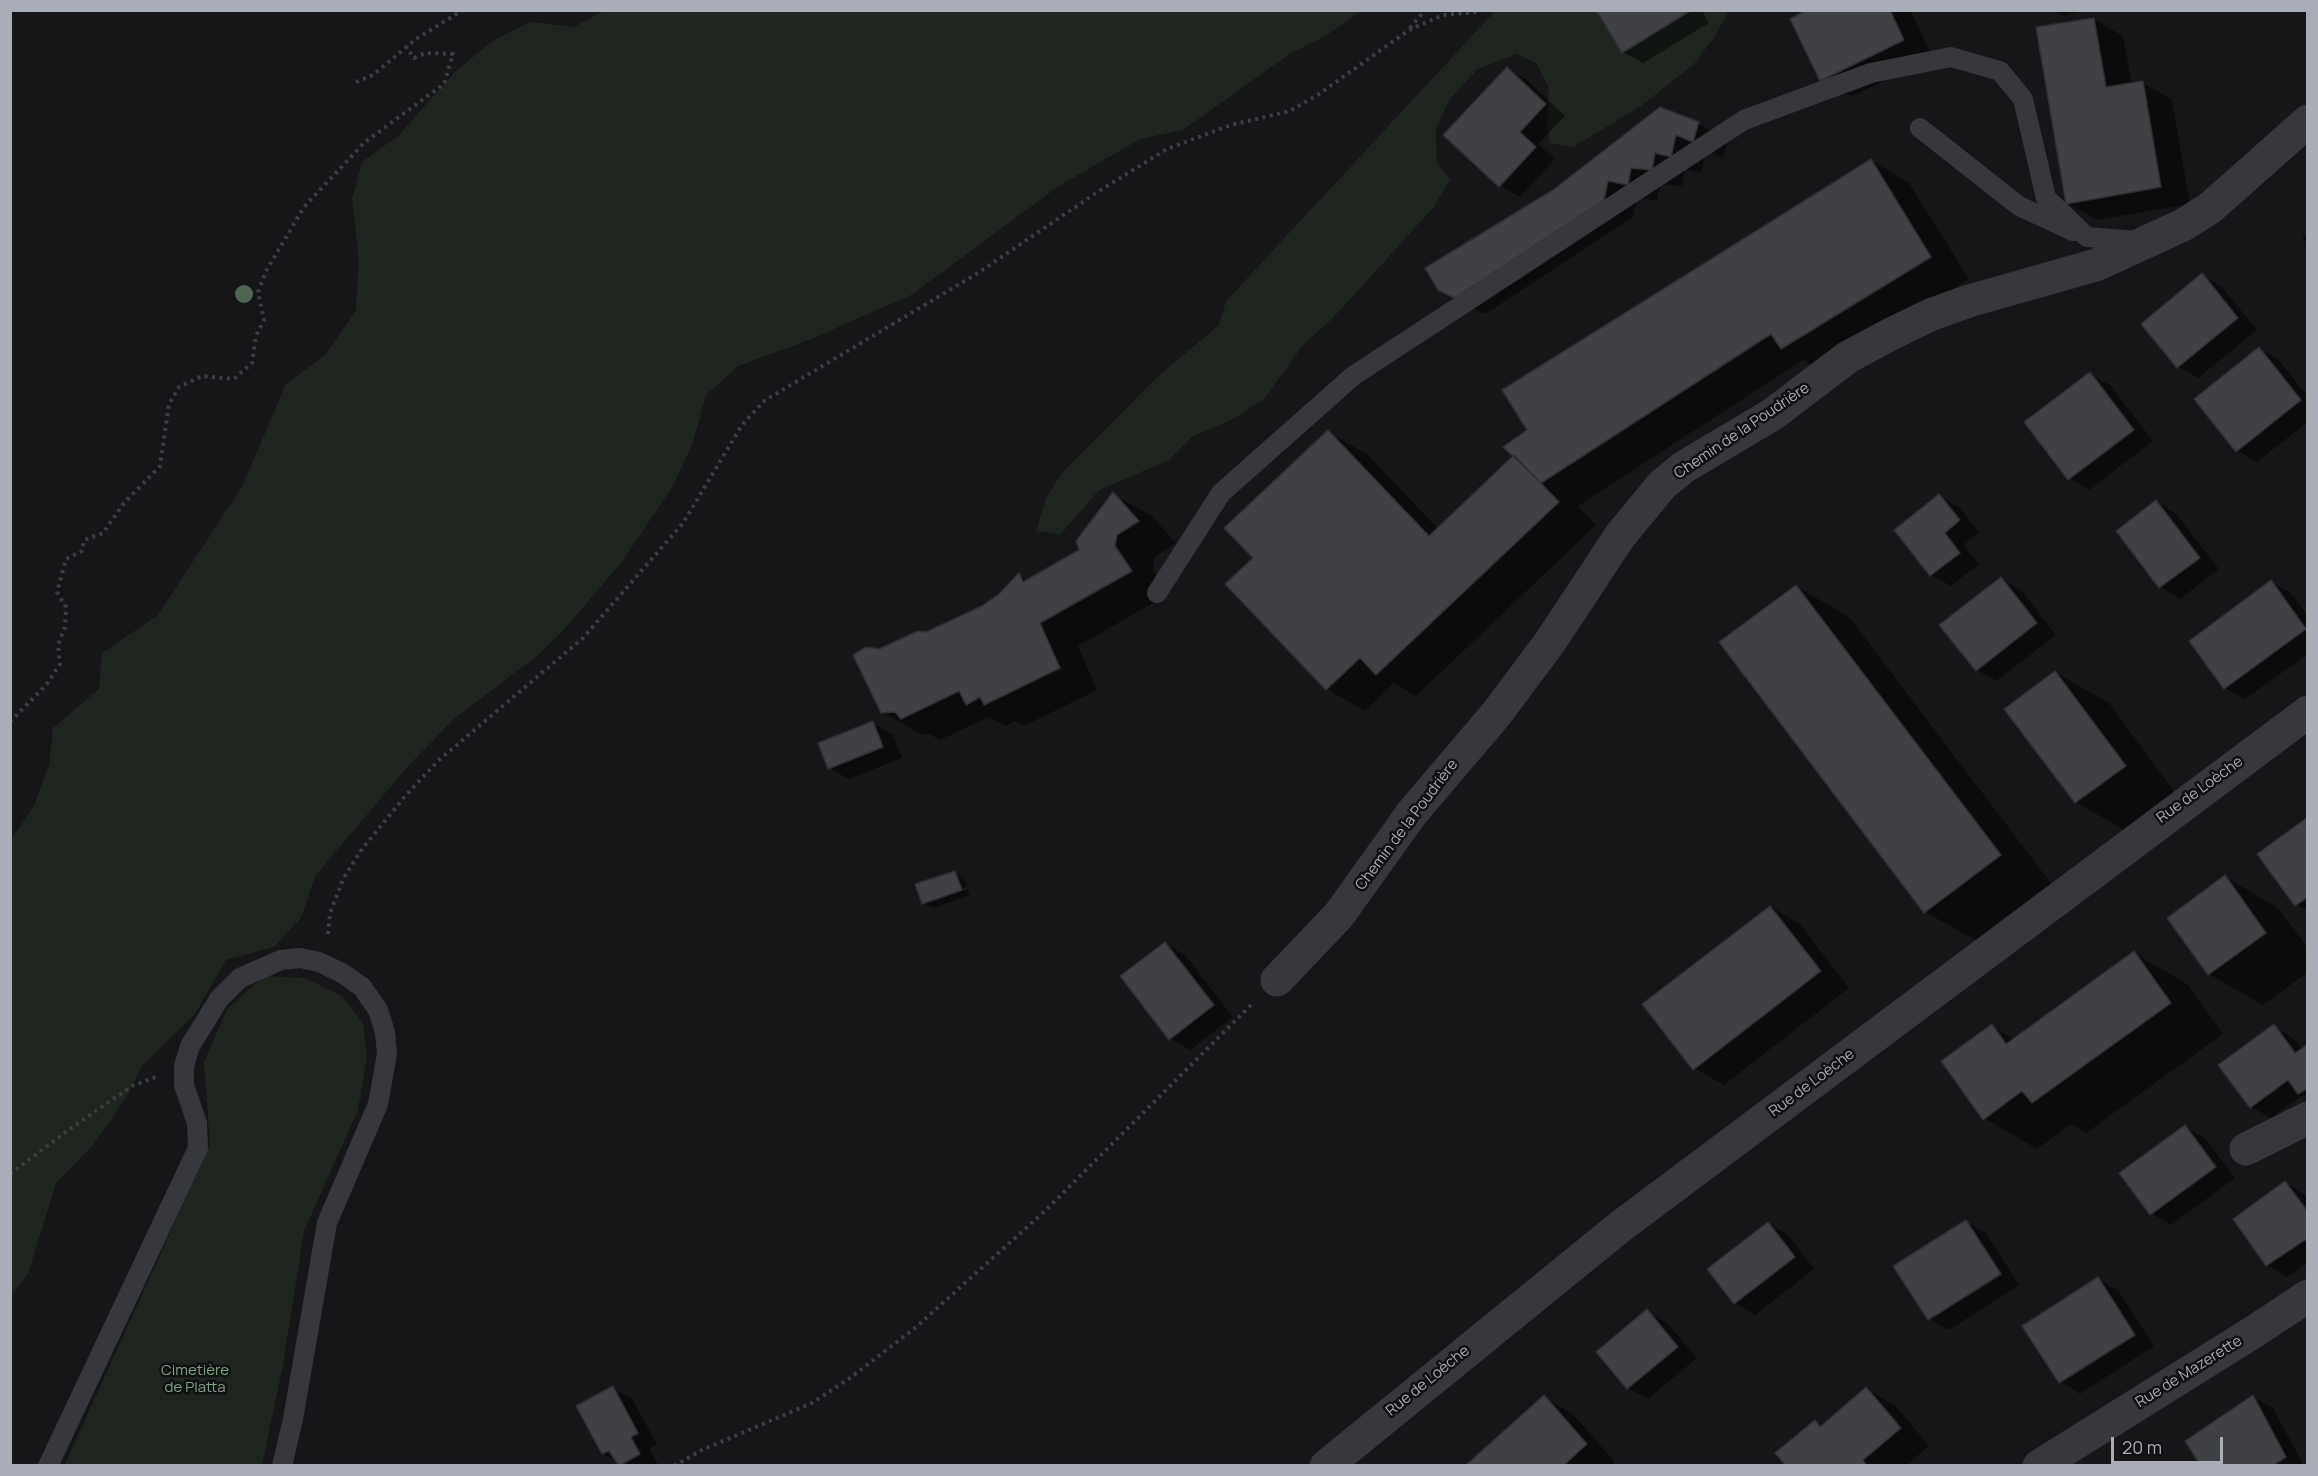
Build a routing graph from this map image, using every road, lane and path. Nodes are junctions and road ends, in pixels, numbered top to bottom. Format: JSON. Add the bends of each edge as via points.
{"nodes":[{"id":1,"x":463,"y":10,"type":"edge"},
{"id":2,"x":1425,"y":10,"type":"edge"},
{"id":3,"x":1476,"y":12,"type":"edge"},
{"id":4,"x":1409,"y":30,"type":"junction"},
{"id":5,"x":406,"y":47,"type":"junction"},
{"id":6,"x":356,"y":82,"type":"dead end"},
{"id":7,"x":2307,"y":121,"type":"edge"},
{"id":8,"x":1920,"y":128,"type":"dead end"},
{"id":9,"x":2087,"y":237,"type":"junction"},
{"id":10,"x":2148,"y":242,"type":"junction"},
{"id":11,"x":1157,"y":594,"type":"dead end"},
{"id":12,"x":2307,"y":712,"type":"edge"},
{"id":13,"x":10,"y":722,"type":"edge"},
{"id":14,"x":342,"y":973,"type":"junction"},
{"id":15,"x":1277,"y":981,"type":"joint"},
{"id":16,"x":184,"y":1066,"type":"junction"},
{"id":17,"x":2307,"y":1118,"type":"edge"},
{"id":18,"x":2246,"y":1149,"type":"dead end"},
{"id":19,"x":10,"y":1174,"type":"edge"},
{"id":20,"x":2307,"y":1296,"type":"edge"},
{"id":21,"x":48,"y":1466,"type":"edge"},
{"id":22,"x":282,"y":1466,"type":"edge"},
{"id":23,"x":674,"y":1466,"type":"edge"},
{"id":24,"x":1326,"y":1466,"type":"edge"},
{"id":25,"x":2039,"y":1466,"type":"edge"}],
"edges":[{"from":1,"to":5,"type":"path"},
{"from":2,"to":4,"type":"path"},
{"from":3,"to":4,"type":"path","via":[[1443,15]]},
{"from":4,"to":14,"type":"path","via":[[1290,111],[1231,125],[1167,149],[978,273],[764,401],[736,435],[683,523],[583,638],[439,760],[362,849],[343,879],[330,913],[327,945]]},
{"from":5,"to":6,"type":"path","via":[[373,75]]},
{"from":5,"to":13,"type":"path","via":[[414,58],[425,53],[453,54],[444,84],[365,142],[304,207],[258,292],[264,320],[255,336],[252,363],[234,379],[202,376],[179,387],[169,404],[160,466],[124,503],[103,533],[84,540],[82,551],[66,559],[57,592],[66,607],[65,627],[58,645],[60,664],[47,684]]},
{"from":7,"to":10,"type":"street","name":"Chemin de la Poudrière","via":[[2210,208]]},
{"from":8,"to":9,"type":"lane","via":[[2019,206]]},
{"from":9,"to":10,"type":"lane"},
{"from":9,"to":11,"type":"lane","via":[[2046,198],[2023,99],[2000,71],[1951,57],[1871,73],[1744,120],[1353,376],[1221,493]]},
{"from":10,"to":15,"type":"street","name":"Chemin de la Poudrière","via":[[2076,272],[1930,315],[1891,334],[1848,357],[1773,414],[1684,467],[1662,485],[1620,536],[1550,642],[1497,713],[1412,813],[1339,915]]},
{"from":12,"to":24,"type":"street","name":"Rue de Loèche","via":[[1621,1226]]},
{"from":14,"to":16,"type":"lane","via":[[300,958],[281,960],[240,978],[219,999],[190,1046]]},
{"from":14,"to":22,"type":"lane","via":[[362,987],[378,1010],[385,1032],[385,1077],[378,1104],[327,1223]]},
{"from":15,"to":23,"type":"path","via":[[1045,1211],[915,1328],[812,1403]]},
{"from":16,"to":19,"type":"path","via":[[132,1086]]},
{"from":16,"to":21,"type":"lane","via":[[184,1085],[197,1123],[198,1148]]},
{"from":17,"to":18,"type":"street"},
{"from":20,"to":25,"type":"street","name":"Rue de Mazerette"}]}
